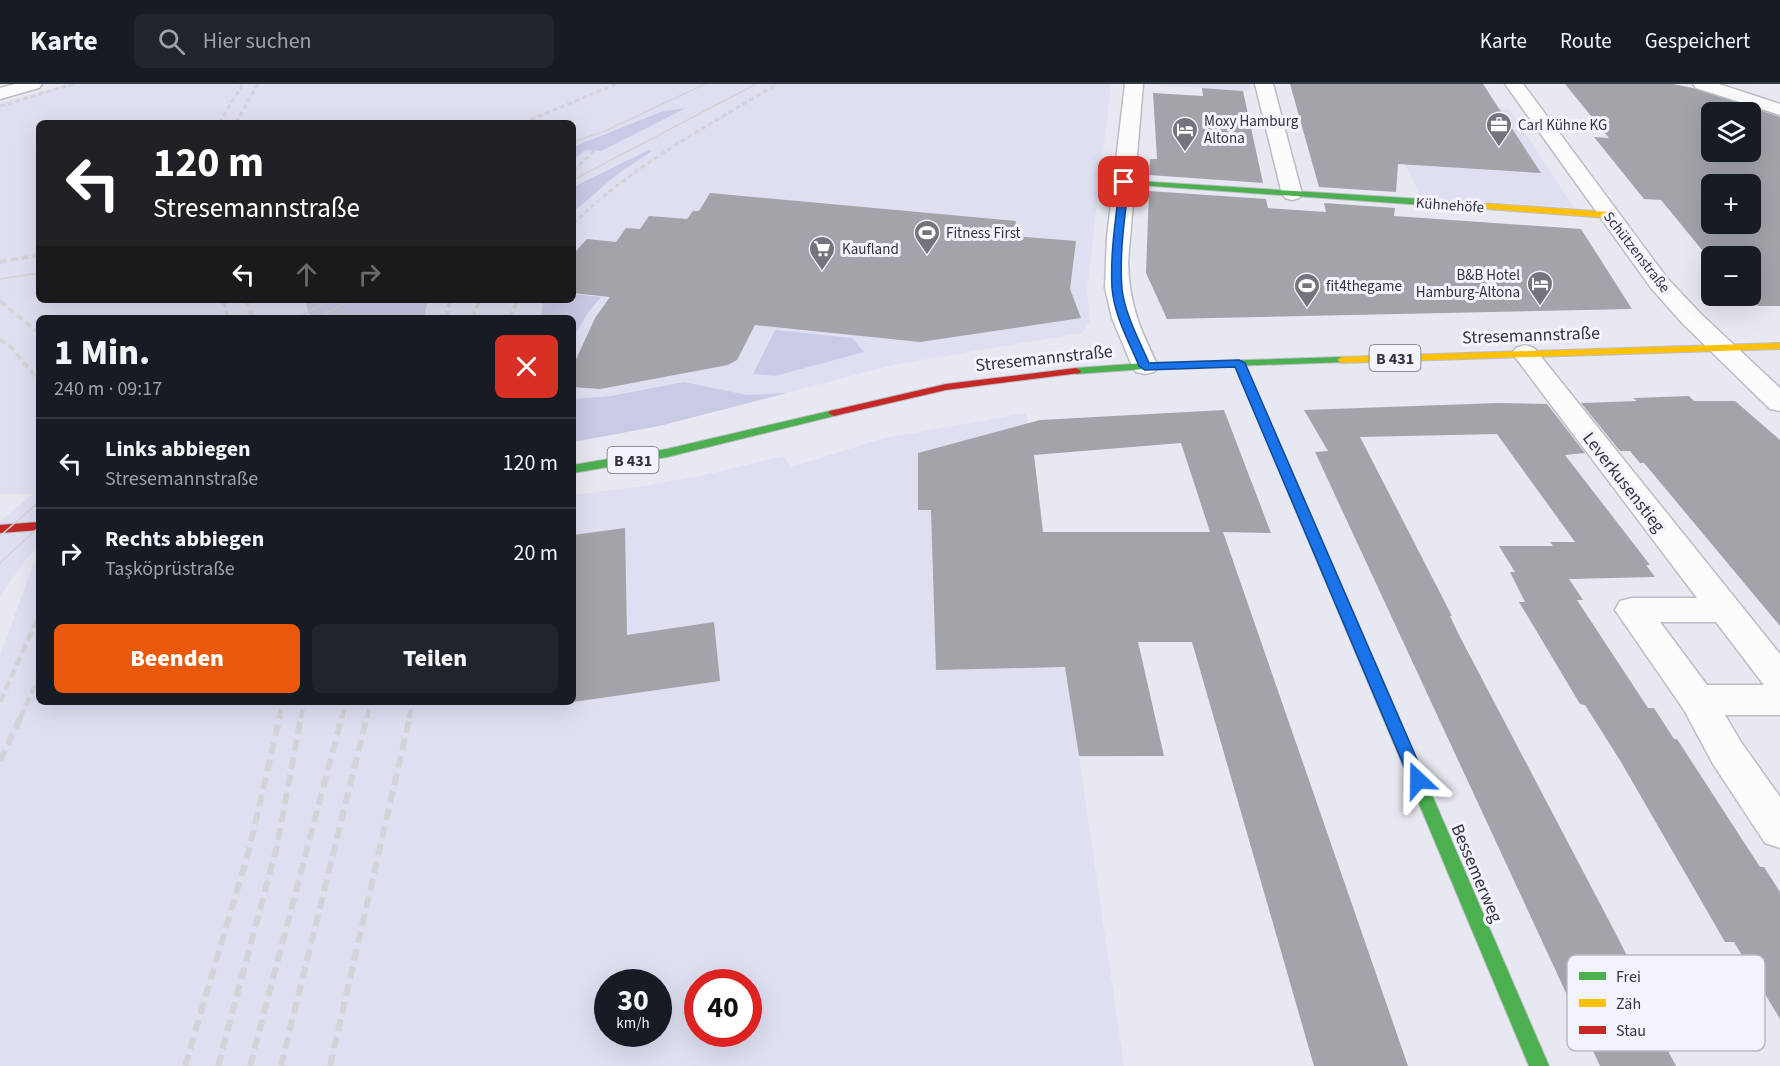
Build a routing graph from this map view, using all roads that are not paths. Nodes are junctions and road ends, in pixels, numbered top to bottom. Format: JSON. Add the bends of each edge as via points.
{"nodes":[{"id":1,"x":33,"y":84,"type":"edge"},
{"id":2,"x":1134,"y":84,"type":"edge"},
{"id":3,"x":1264,"y":84,"type":"edge"},
{"id":4,"x":1514,"y":84,"type":"edge"},
{"id":5,"x":1702,"y":84,"type":"edge"},
{"id":6,"x":1777,"y":91,"type":"dead end"},
{"id":7,"x":0,"y":94,"type":"edge"},
{"id":8,"x":1736,"y":95,"type":"junction"},
{"id":9,"x":1780,"y":110,"type":"edge"},
{"id":10,"x":1124,"y":182,"type":"junction"},
{"id":11,"x":1292,"y":194,"type":"junction"},
{"id":12,"x":1608,"y":215,"type":"junction"},
{"id":13,"x":1780,"y":346,"type":"edge"},
{"id":14,"x":1721,"y":347,"type":"junction"},
{"id":15,"x":1526,"y":353,"type":"junction"},
{"id":16,"x":1239,"y":363,"type":"junction"},
{"id":17,"x":1145,"y":366,"type":"junction"},
{"id":18,"x":1780,"y":403,"type":"edge"},
{"id":19,"x":576,"y":469,"type":"edge"},
{"id":20,"x":36,"y":526,"type":"edge"},
{"id":21,"x":0,"y":529,"type":"edge"},
{"id":22,"x":1723,"y":610,"type":"junction"},
{"id":23,"x":1780,"y":680,"type":"edge"},
{"id":24,"x":1697,"y":700,"type":"junction"},
{"id":25,"x":1780,"y":700,"type":"edge"},
{"id":26,"x":1780,"y":830,"type":"edge"},
{"id":27,"x":1539,"y":1066,"type":"edge"}],
"edges":[{"from":1,"to":7,"type":"street"},
{"from":2,"to":10,"type":"street"},
{"from":3,"to":11,"type":"street"},
{"from":4,"to":12,"type":"street","name":"Schützenstraße"},
{"from":5,"to":8,"type":"street"},
{"from":6,"to":8,"type":"street","via":[[1754,90]]},
{"from":8,"to":9,"type":"street"},
{"from":10,"to":11,"type":"main road","name":"Kühnehöfe"},
{"from":10,"to":17,"type":"street","via":[[1117,289]]},
{"from":11,"to":12,"type":"main road","name":"Kühnehöfe"},
{"from":12,"to":14,"type":"street","name":"Schützenstraße","via":[[1659,283]]},
{"from":13,"to":14,"type":"main road","name":"Stresemannstraße","number":"B 431"},
{"from":14,"to":15,"type":"main road","name":"Stresemannstraße","number":"B 431"},
{"from":14,"to":18,"type":"street","name":"Schützenstraße"},
{"from":15,"to":16,"type":"main road","name":"Stresemannstraße","number":"B 431"},
{"from":15,"to":22,"type":"street","name":"Leverkusenstieg"},
{"from":16,"to":17,"type":"main road","name":"Stresemannstraße","number":"B 431"},
{"from":16,"to":27,"type":"main road","name":"Bessemerweg"},
{"from":17,"to":19,"type":"main road","name":"Stresemannstraße","number":"B 431","via":[[1059,371],[946,387],[704,446]]},
{"from":20,"to":21,"type":"main road"},
{"from":22,"to":23,"type":"street","name":"Leverkusenstieg"},
{"from":22,"to":24,"type":"street","via":[[1632,610]]},
{"from":24,"to":25,"type":"street"},
{"from":24,"to":26,"type":"street","via":[[1727,753]]}]}
